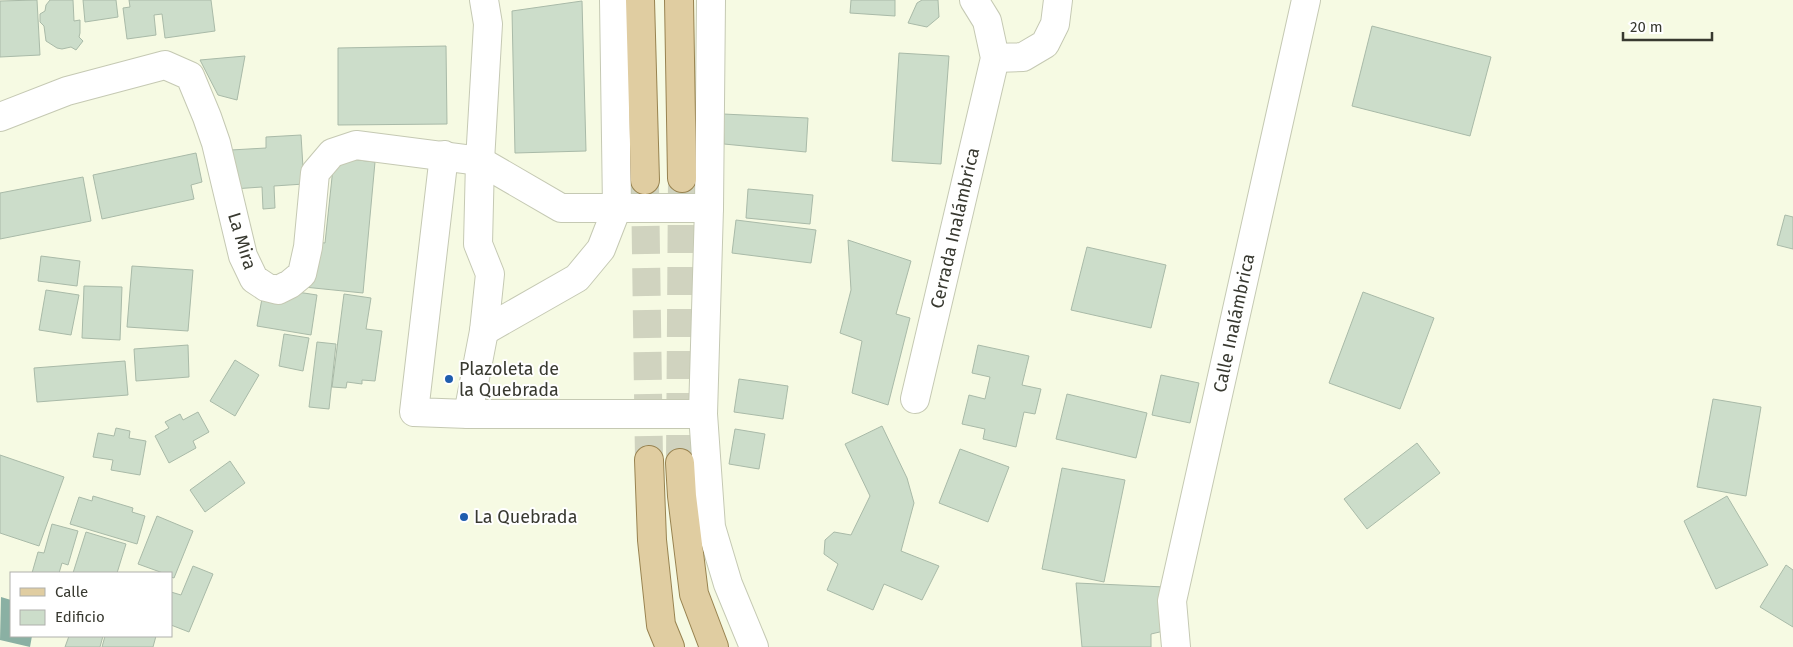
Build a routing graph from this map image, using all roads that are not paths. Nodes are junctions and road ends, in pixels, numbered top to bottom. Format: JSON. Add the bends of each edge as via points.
{"nodes":[{"id":1,"x":484,"y":0,"type":"edge"},
{"id":2,"x":614,"y":0,"type":"edge"},
{"id":3,"x":640,"y":0,"type":"edge"},
{"id":4,"x":679,"y":0,"type":"edge"},
{"id":5,"x":711,"y":0,"type":"edge"},
{"id":6,"x":974,"y":0,"type":"edge"},
{"id":7,"x":1058,"y":0,"type":"edge"},
{"id":8,"x":1306,"y":0,"type":"edge"},
{"id":9,"x":995,"y":58,"type":"junction"},
{"id":10,"x":0,"y":117,"type":"edge"},
{"id":11,"x":444,"y":155,"type":"junction"},
{"id":12,"x":480,"y":161,"type":"junction"},
{"id":13,"x":682,"y":178,"type":"tunnel mouth"},
{"id":14,"x":645,"y":180,"type":"tunnel mouth"},
{"id":15,"x":617,"y":208,"type":"junction"},
{"id":16,"x":709,"y":208,"type":"junction"},
{"id":17,"x":484,"y":331,"type":"junction"},
{"id":18,"x":915,"y":399,"type":"dead end"},
{"id":19,"x":468,"y":414,"type":"junction"},
{"id":20,"x":704,"y":414,"type":"junction"},
{"id":21,"x":648,"y":460,"type":"tunnel mouth"},
{"id":22,"x":680,"y":464,"type":"tunnel mouth"},
{"id":23,"x":670,"y":647,"type":"edge"},
{"id":24,"x":714,"y":647,"type":"edge"},
{"id":25,"x":754,"y":647,"type":"edge"},
{"id":26,"x":1176,"y":647,"type":"edge"}],
"edges":[{"from":1,"to":12,"type":"street","via":[[488,24]]},
{"from":2,"to":15,"type":"street"},
{"from":3,"to":14,"type":"main road"},
{"from":4,"to":13,"type":"main road"},
{"from":5,"to":16,"type":"street"},
{"from":6,"to":9,"type":"street","via":[[987,21]]},
{"from":7,"to":9,"type":"street","via":[[1055,24],[1045,44],[1023,57]]},
{"from":8,"to":26,"type":"street","name":"Calle Inalámbrica","via":[[1172,601]]},
{"from":9,"to":18,"type":"street","name":"Cerrada Inalámbrica"},
{"from":10,"to":11,"type":"street","name":"La Mira","via":[[67,91],[165,65],[190,76],[216,143],[243,256],[254,279],[278,290],[302,274],[308,247],[315,173],[332,153],[356,145]]},
{"from":11,"to":12,"type":"street","name":"La Mira"},
{"from":11,"to":19,"type":"street","via":[[414,412]]},
{"from":12,"to":15,"type":"street","via":[[561,208]]},
{"from":12,"to":17,"type":"street","via":[[478,244],[490,274]]},
{"from":15,"to":16,"type":"street"},
{"from":15,"to":17,"type":"street","via":[[601,249],[577,278]]},
{"from":16,"to":20,"type":"street"},
{"from":17,"to":19,"type":"street"},
{"from":19,"to":20,"type":"street"},
{"from":20,"to":25,"type":"street","via":[[711,527],[728,584]]},
{"from":21,"to":23,"type":"main road","via":[[661,625]]},
{"from":22,"to":24,"type":"main road","via":[[694,594]]}]}
